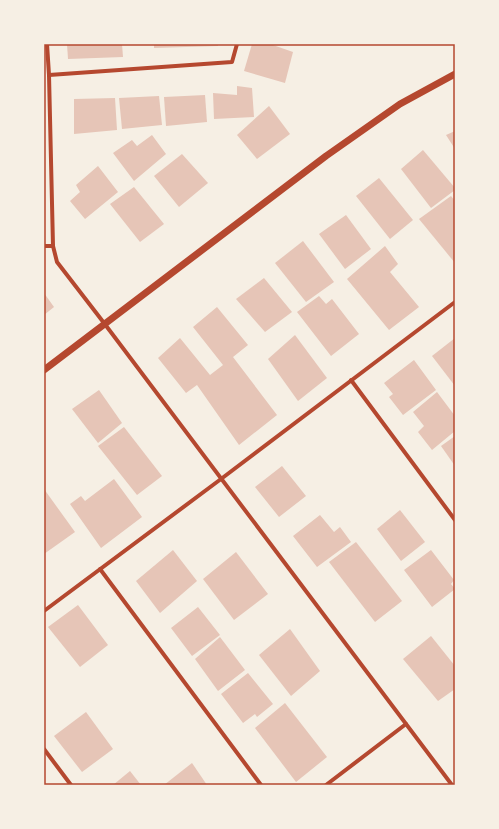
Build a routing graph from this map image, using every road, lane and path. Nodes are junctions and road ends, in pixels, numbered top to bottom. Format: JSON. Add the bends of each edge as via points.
{"nodes":[{"id":1,"x":47,"y":44,"type":"edge"},
{"id":2,"x":237,"y":44,"type":"edge"},
{"id":3,"x":455,"y":74,"type":"edge"},
{"id":4,"x":49,"y":75,"type":"junction"},
{"id":5,"x":44,"y":246,"type":"edge"},
{"id":6,"x":53,"y":246,"type":"junction"},
{"id":7,"x":455,"y":302,"type":"edge"},
{"id":8,"x":104,"y":324,"type":"junction"},
{"id":9,"x":44,"y":370,"type":"edge"},
{"id":10,"x":351,"y":380,"type":"junction"},
{"id":11,"x":221,"y":478,"type":"junction"},
{"id":12,"x":455,"y":520,"type":"edge"},
{"id":13,"x":100,"y":569,"type":"junction"},
{"id":14,"x":44,"y":611,"type":"edge"},
{"id":15,"x":406,"y":724,"type":"junction"},
{"id":16,"x":44,"y":750,"type":"edge"},
{"id":17,"x":71,"y":785,"type":"edge"},
{"id":18,"x":261,"y":785,"type":"edge"},
{"id":19,"x":326,"y":785,"type":"edge"},
{"id":20,"x":452,"y":785,"type":"edge"}],
"edges":[{"from":1,"to":4,"type":"street"},
{"from":2,"to":4,"type":"street","via":[[232,62]]},
{"from":3,"to":8,"type":"street","via":[[400,104],[326,156]]},
{"from":4,"to":6,"type":"street"},
{"from":5,"to":6,"type":"street"},
{"from":6,"to":8,"type":"street","via":[[57,262]]},
{"from":7,"to":10,"type":"street"},
{"from":8,"to":9,"type":"street"},
{"from":8,"to":11,"type":"street"},
{"from":10,"to":11,"type":"street"},
{"from":10,"to":12,"type":"street"},
{"from":11,"to":13,"type":"street"},
{"from":11,"to":15,"type":"street"},
{"from":13,"to":14,"type":"street"},
{"from":13,"to":18,"type":"street"},
{"from":15,"to":19,"type":"street"},
{"from":15,"to":20,"type":"street"},
{"from":16,"to":17,"type":"street"}]}
